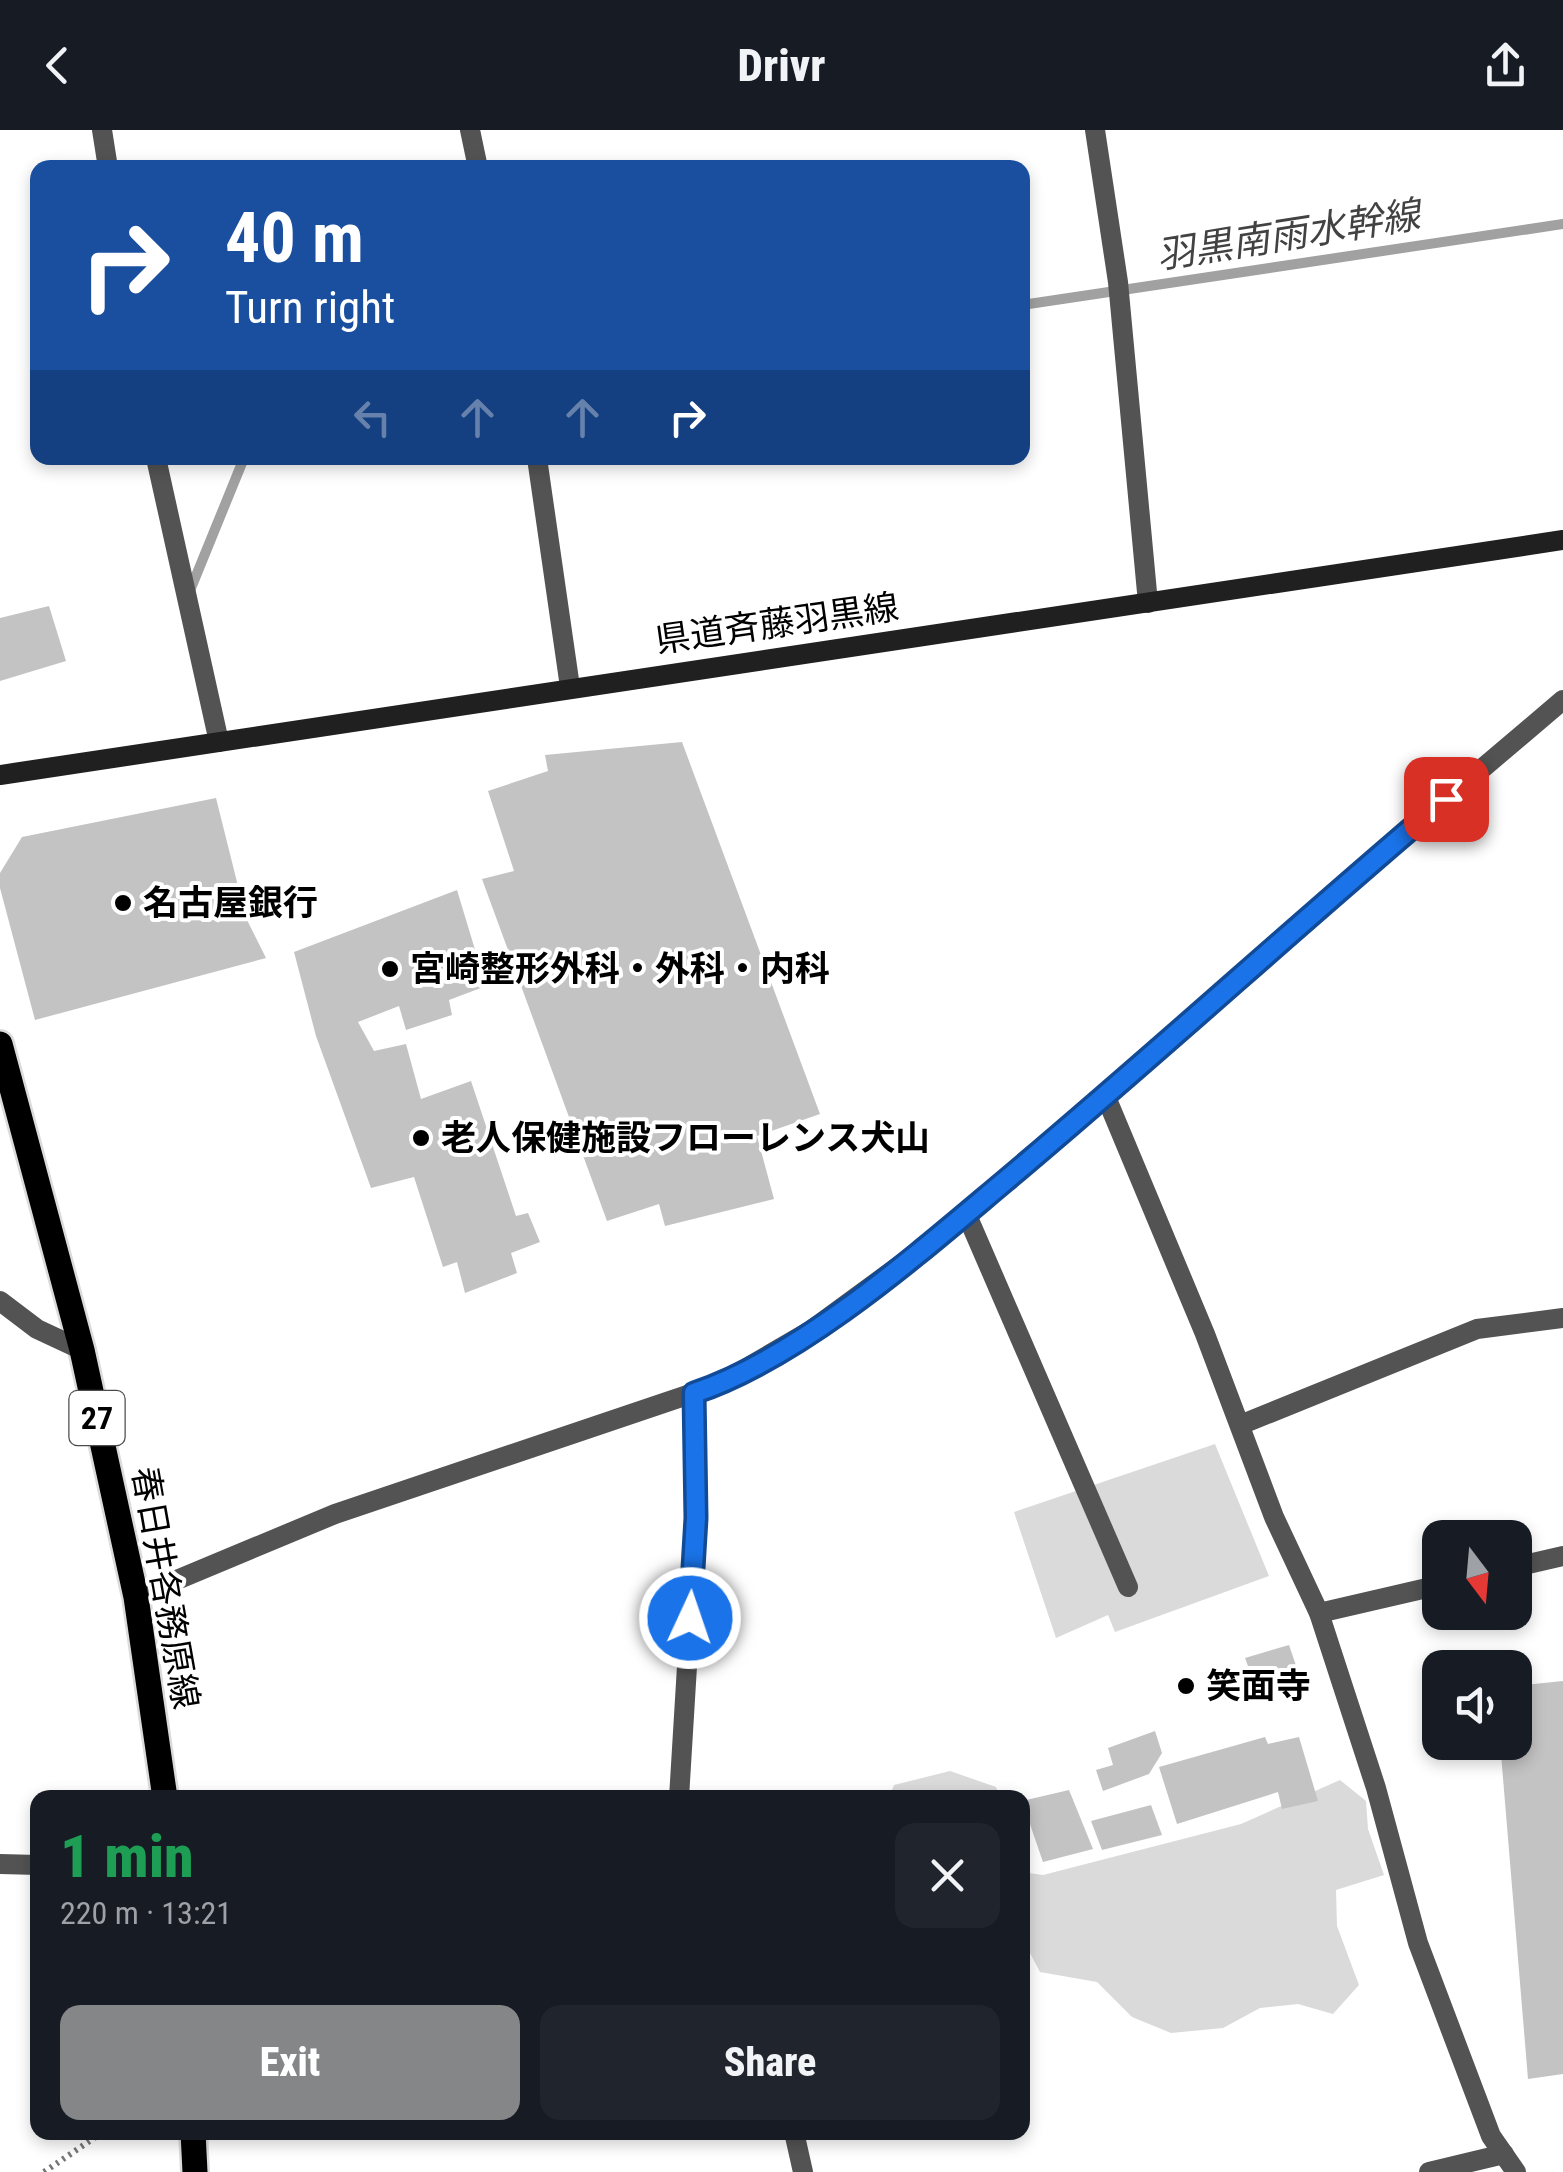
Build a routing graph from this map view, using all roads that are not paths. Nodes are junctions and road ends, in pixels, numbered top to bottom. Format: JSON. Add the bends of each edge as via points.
{"nodes":[{"id":1,"x":102,"y":130,"type":"edge"},
{"id":2,"x":470,"y":130,"type":"edge"},
{"id":3,"x":1095,"y":130,"type":"edge"},
{"id":4,"x":107,"y":160,"type":"edge"},
{"id":5,"x":476,"y":160,"type":"edge"},
{"id":6,"x":158,"y":465,"type":"edge"},
{"id":7,"x":538,"y":465,"type":"edge"},
{"id":8,"x":1563,"y":540,"type":"edge"},
{"id":9,"x":1148,"y":603,"type":"junction"},
{"id":10,"x":570,"y":686,"type":"junction"},
{"id":11,"x":1563,"y":700,"type":"edge"},
{"id":12,"x":219,"y":742,"type":"junction"},
{"id":13,"x":0,"y":775,"type":"edge"},
{"id":14,"x":0,"y":1044,"type":"edge"},
{"id":15,"x":1106,"y":1097,"type":"junction"},
{"id":16,"x":966,"y":1213,"type":"junction"},
{"id":17,"x":0,"y":1301,"type":"edge"},
{"id":18,"x":1563,"y":1318,"type":"edge"},
{"id":19,"x":82,"y":1350,"type":"junction"},
{"id":20,"x":694,"y":1393,"type":"junction"},
{"id":21,"x":1240,"y":1425,"type":"junction"},
{"id":22,"x":1563,"y":1556,"type":"edge"},
{"id":23,"x":1532,"y":1564,"type":"edge"},
{"id":24,"x":1128,"y":1586,"type":"dead end"},
{"id":25,"x":1422,"y":1589,"type":"edge"},
{"id":26,"x":136,"y":1596,"type":"junction"},
{"id":27,"x":1320,"y":1614,"type":"junction"},
{"id":28,"x":164,"y":1790,"type":"edge"},
{"id":29,"x":680,"y":1790,"type":"edge"},
{"id":30,"x":0,"y":1864,"type":"edge"},
{"id":31,"x":30,"y":1865,"type":"edge"},
{"id":32,"x":192,"y":2140,"type":"edge"},
{"id":33,"x":796,"y":2140,"type":"edge"},
{"id":34,"x":1510,"y":2163,"type":"edge"},
{"id":35,"x":194,"y":2172,"type":"edge"},
{"id":36,"x":803,"y":2172,"type":"edge"},
{"id":37,"x":1429,"y":2172,"type":"edge"}],
"edges":[{"from":1,"to":4,"type":"street"},
{"from":2,"to":5,"type":"street"},
{"from":3,"to":9,"type":"street","via":[[1118,282]]},
{"from":6,"to":12,"type":"street"},
{"from":7,"to":10,"type":"street"},
{"from":8,"to":9,"type":"main road","name":"県道斉藤羽黒線"},
{"from":9,"to":10,"type":"main road","name":"県道斉藤羽黒線"},
{"from":10,"to":12,"type":"main road","name":"県道斉藤羽黒線"},
{"from":11,"to":15,"type":"street"},
{"from":12,"to":13,"type":"main road","name":"県道斉藤羽黒線"},
{"from":14,"to":19,"type":"main road","name":"春日井各務原線","number":"27"},
{"from":15,"to":16,"type":"street"},
{"from":15,"to":21,"type":"street"},
{"from":16,"to":20,"type":"street","via":[[810,1331]]},
{"from":16,"to":24,"type":"street"},
{"from":17,"to":19,"type":"street","via":[[37,1329]]},
{"from":18,"to":21,"type":"street","via":[[1477,1330]]},
{"from":19,"to":26,"type":"main road","name":"春日井各務原線","number":"27"},
{"from":20,"to":26,"type":"street","via":[[335,1514]]},
{"from":20,"to":29,"type":"street","via":[[696,1518]]},
{"from":21,"to":27,"type":"street"},
{"from":22,"to":23,"type":"street"},
{"from":25,"to":27,"type":"street"},
{"from":26,"to":28,"type":"main road","name":"春日井各務原線","number":"27"},
{"from":27,"to":34,"type":"street","via":[[1418,1943],[1491,2136]]},
{"from":30,"to":31,"type":"street"},
{"from":32,"to":35,"type":"main road"},
{"from":33,"to":36,"type":"street"},
{"from":34,"to":37,"type":"street"}]}
